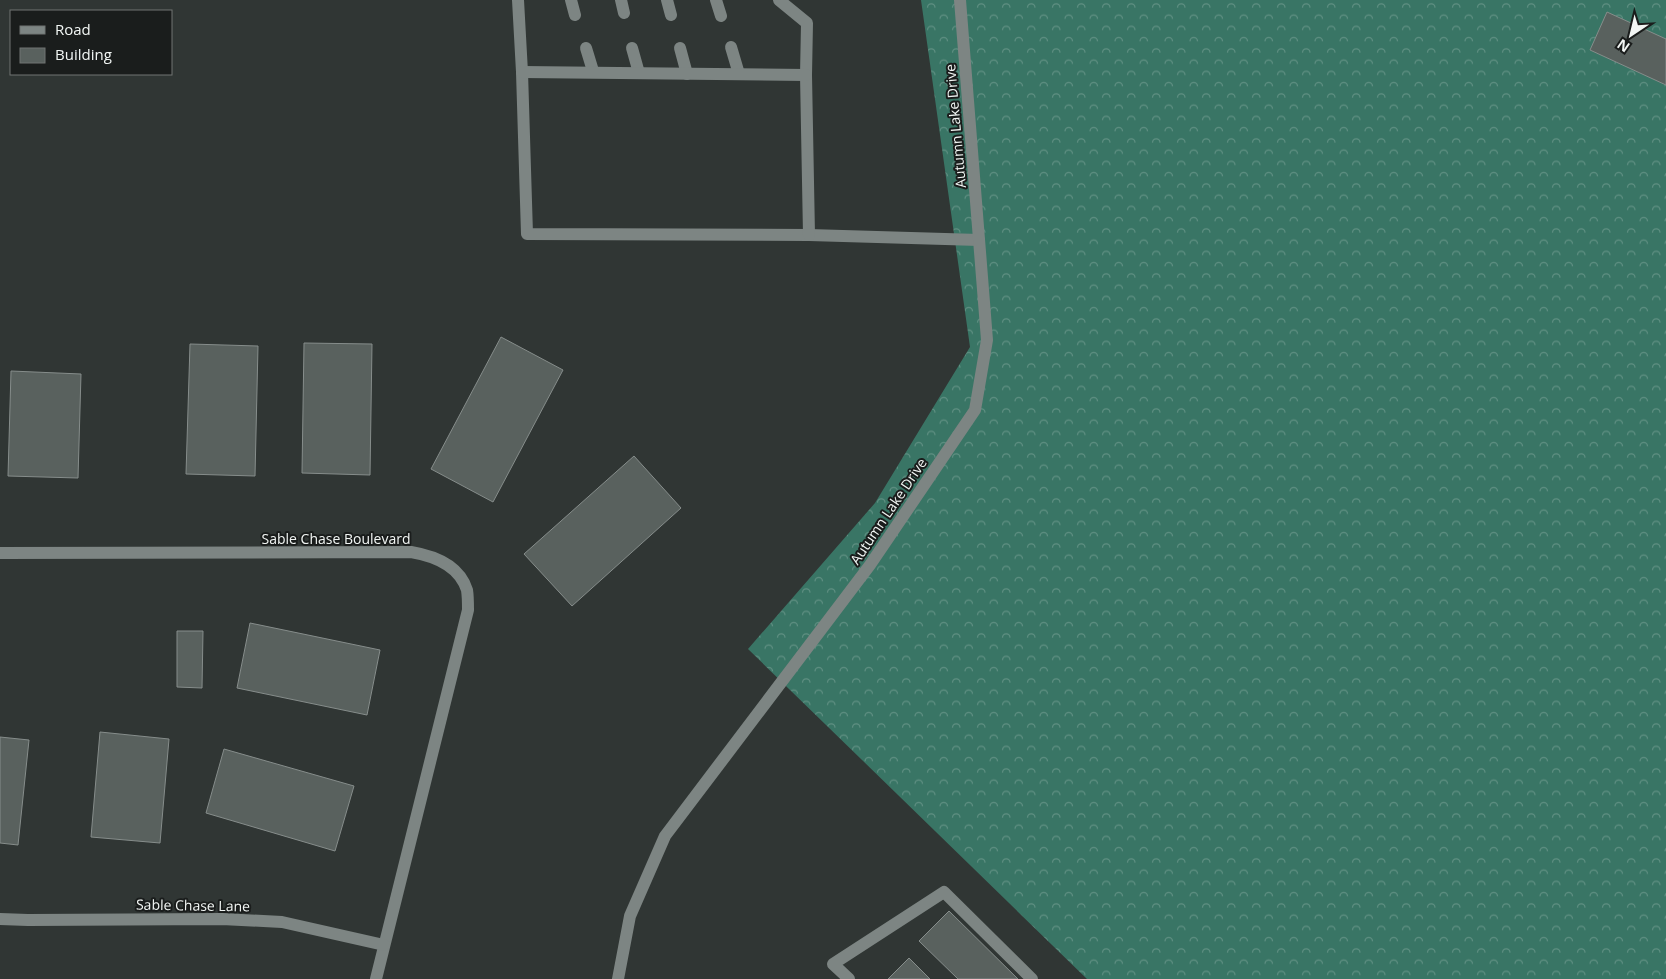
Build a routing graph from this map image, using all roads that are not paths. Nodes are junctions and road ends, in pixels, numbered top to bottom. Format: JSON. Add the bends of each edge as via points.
{"nodes":[{"id":1,"x":518,"y":0,"type":"edge"},
{"id":2,"x":571,"y":0,"type":"edge"},
{"id":3,"x":621,"y":0,"type":"edge"},
{"id":4,"x":667,"y":0,"type":"edge"},
{"id":5,"x":716,"y":0,"type":"edge"},
{"id":6,"x":779,"y":0,"type":"edge"},
{"id":7,"x":960,"y":0,"type":"edge"},
{"id":8,"x":624,"y":13,"type":"dead end"},
{"id":9,"x":575,"y":14,"type":"dead end"},
{"id":10,"x":671,"y":15,"type":"dead end"},
{"id":11,"x":721,"y":16,"type":"dead end"},
{"id":12,"x":730,"y":47,"type":"dead end"},
{"id":13,"x":586,"y":48,"type":"dead end"},
{"id":14,"x":632,"y":48,"type":"dead end"},
{"id":15,"x":680,"y":48,"type":"dead end"},
{"id":16,"x":522,"y":72,"type":"junction"},
{"id":17,"x":593,"y":72,"type":"junction"},
{"id":18,"x":639,"y":73,"type":"junction"},
{"id":19,"x":687,"y":74,"type":"junction"},
{"id":20,"x":739,"y":74,"type":"junction"},
{"id":21,"x":806,"y":75,"type":"junction"},
{"id":22,"x":810,"y":235,"type":"junction"},
{"id":23,"x":979,"y":240,"type":"junction"},
{"id":24,"x":0,"y":553,"type":"edge"},
{"id":25,"x":0,"y":919,"type":"edge"},
{"id":26,"x":384,"y":945,"type":"junction"},
{"id":27,"x":376,"y":979,"type":"edge"},
{"id":28,"x":618,"y":979,"type":"edge"},
{"id":29,"x":849,"y":979,"type":"edge"},
{"id":30,"x":1032,"y":979,"type":"edge"}],
"edges":[{"from":1,"to":16,"type":"street"},
{"from":2,"to":9,"type":"street"},
{"from":3,"to":8,"type":"street"},
{"from":4,"to":10,"type":"street"},
{"from":5,"to":11,"type":"street"},
{"from":6,"to":21,"type":"street","via":[[807,24]]},
{"from":7,"to":23,"type":"street","name":"Autumn Lake Drive"},
{"from":12,"to":20,"type":"street"},
{"from":13,"to":17,"type":"street"},
{"from":14,"to":18,"type":"street"},
{"from":15,"to":19,"type":"street"},
{"from":16,"to":17,"type":"street"},
{"from":16,"to":22,"type":"street","via":[[527,234]]},
{"from":17,"to":18,"type":"street"},
{"from":18,"to":19,"type":"street"},
{"from":19,"to":20,"type":"street"},
{"from":20,"to":21,"type":"street"},
{"from":21,"to":22,"type":"street"},
{"from":22,"to":23,"type":"street"},
{"from":23,"to":28,"type":"street","name":"Autumn Lake Drive","via":[[987,340],[975,410],[870,565],[665,836],[630,916]]},
{"from":24,"to":26,"type":"street","name":"Sable Chase Boulevard","via":[[411,552],[428,555],[449,566],[466,590],[468,610]]},
{"from":25,"to":26,"type":"street","name":"Sable Chase Lane","via":[[282,922]]},
{"from":26,"to":27,"type":"street","name":"Sable Chase Boulevard"},
{"from":29,"to":30,"type":"street","via":[[833,964],[944,892]]}]}
